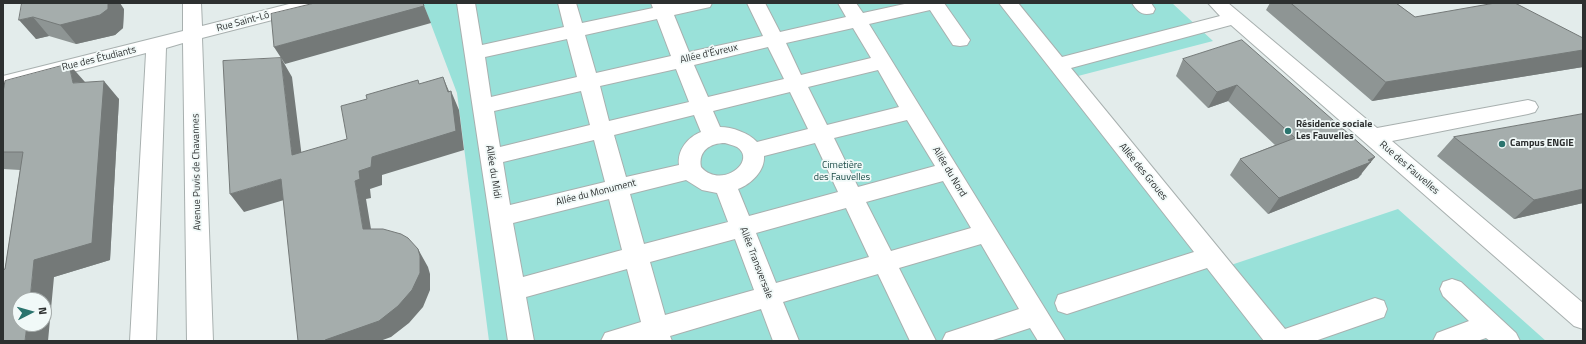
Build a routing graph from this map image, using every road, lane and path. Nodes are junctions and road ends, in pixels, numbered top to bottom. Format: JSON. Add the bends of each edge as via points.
{"nodes":[{"id":1,"x":192,"y":3,"type":"edge"},
{"id":2,"x":316,"y":3,"type":"edge"},
{"id":3,"x":466,"y":3,"type":"edge"},
{"id":4,"x":567,"y":3,"type":"edge"},
{"id":5,"x":703,"y":3,"type":"edge"},
{"id":6,"x":756,"y":3,"type":"edge"},
{"id":7,"x":934,"y":3,"type":"edge"},
{"id":8,"x":1008,"y":3,"type":"edge"},
{"id":9,"x":1217,"y":3,"type":"edge"},
{"id":10,"x":662,"y":7,"type":"edge"},
{"id":11,"x":852,"y":12,"type":"edge"},
{"id":12,"x":1234,"y":18,"type":"junction"},
{"id":13,"x":575,"y":31,"type":"junction"},
{"id":14,"x":194,"y":34,"type":"junction"},
{"id":15,"x":774,"y":40,"type":"junction"},
{"id":16,"x":960,"y":40,"type":"dead end"},
{"id":17,"x":156,"y":45,"type":"junction"},
{"id":18,"x":474,"y":53,"type":"junction"},
{"id":19,"x":683,"y":60,"type":"junction"},
{"id":20,"x":883,"y":62,"type":"junction"},
{"id":21,"x":1058,"y":65,"type":"junction"},
{"id":22,"x":588,"y":82,"type":"junction"},
{"id":23,"x":3,"y":83,"type":"edge"},
{"id":24,"x":796,"y":83,"type":"junction"},
{"id":25,"x":483,"y":106,"type":"junction"},
{"id":26,"x":702,"y":106,"type":"junction"},
{"id":27,"x":1528,"y":108,"type":"dead end"},
{"id":28,"x":912,"y":111,"type":"junction"},
{"id":29,"x":602,"y":130,"type":"junction"},
{"id":30,"x":821,"y":134,"type":"junction"},
{"id":31,"x":713,"y":136,"type":"junction"},
{"id":32,"x":1372,"y":137,"type":"junction"},
{"id":33,"x":753,"y":151,"type":"junction"},
{"id":34,"x":491,"y":157,"type":"junction"},
{"id":35,"x":691,"y":170,"type":"junction"},
{"id":36,"x":949,"y":171,"type":"junction"},
{"id":37,"x":725,"y":184,"type":"junction"},
{"id":38,"x":618,"y":188,"type":"junction"},
{"id":39,"x":852,"y":197,"type":"junction"},
{"id":40,"x":500,"y":217,"type":"junction"},
{"id":41,"x":742,"y":228,"type":"junction"},
{"id":42,"x":986,"y":233,"type":"junction"},
{"id":43,"x":636,"y":256,"type":"junction"},
{"id":44,"x":1211,"y":257,"type":"junction"},
{"id":45,"x":884,"y":263,"type":"junction"},
{"id":46,"x":1452,"y":289,"type":"dead end"},
{"id":47,"x":512,"y":290,"type":"junction"},
{"id":48,"x":769,"y":296,"type":"junction"},
{"id":49,"x":1067,"y":303,"type":"dead end"},
{"id":50,"x":1375,"y":309,"type":"dead end"},
{"id":51,"x":1036,"y":315,"type":"junction"},
{"id":52,"x":1583,"y":318,"type":"edge"},
{"id":53,"x":1498,"y":333,"type":"edge"},
{"id":54,"x":658,"y":335,"type":"edge"},
{"id":55,"x":143,"y":341,"type":"edge"},
{"id":56,"x":200,"y":341,"type":"edge"},
{"id":57,"x":521,"y":341,"type":"edge"},
{"id":58,"x":614,"y":341,"type":"edge"},
{"id":59,"x":786,"y":341,"type":"edge"},
{"id":60,"x":923,"y":341,"type":"edge"},
{"id":61,"x":955,"y":341,"type":"edge"},
{"id":62,"x":1052,"y":341,"type":"edge"},
{"id":63,"x":1279,"y":341,"type":"edge"},
{"id":64,"x":1283,"y":341,"type":"edge"},
{"id":65,"x":1446,"y":341,"type":"edge"}],
"edges":[{"from":1,"to":14,"type":"street","name":"Avenue Puvis de Chavannes"},
{"from":2,"to":14,"type":"street","name":"Rue Saint-Lô"},
{"from":3,"to":18,"type":"street","name":"Allée du Midi"},
{"from":4,"to":13,"type":"street"},
{"from":5,"to":10,"type":"street"},
{"from":6,"to":15,"type":"street"},
{"from":7,"to":11,"type":"street","name":"Allée d'Évreux"},
{"from":7,"to":16,"type":"street"},
{"from":8,"to":21,"type":"street","name":"Allée des Groues"},
{"from":9,"to":12,"type":"street","name":"Rue des Fauvelles"},
{"from":10,"to":13,"type":"street"},
{"from":10,"to":19,"type":"street"},
{"from":11,"to":15,"type":"street","name":"Allée d'Évreux"},
{"from":11,"to":20,"type":"street","name":"Allée du Nord"},
{"from":12,"to":21,"type":"street"},
{"from":12,"to":32,"type":"street","name":"Rue des Fauvelles"},
{"from":13,"to":18,"type":"street"},
{"from":13,"to":22,"type":"street"},
{"from":14,"to":17,"type":"street","name":"Rue des Étudiants"},
{"from":14,"to":56,"type":"street","name":"Avenue Puvis de Chavannes"},
{"from":15,"to":19,"type":"street","name":"Allée d'Évreux"},
{"from":15,"to":24,"type":"street"},
{"from":17,"to":23,"type":"street","name":"Rue des Étudiants"},
{"from":17,"to":55,"type":"street"},
{"from":18,"to":25,"type":"street","name":"Allée du Midi"},
{"from":19,"to":22,"type":"street","name":"Allée d'Évreux"},
{"from":19,"to":26,"type":"street"},
{"from":20,"to":24,"type":"street"},
{"from":20,"to":28,"type":"street","name":"Allée du Nord"},
{"from":21,"to":44,"type":"street","name":"Allée des Groues"},
{"from":22,"to":25,"type":"street","name":"Allée d'Évreux"},
{"from":22,"to":29,"type":"street"},
{"from":24,"to":26,"type":"street"},
{"from":24,"to":30,"type":"street"},
{"from":25,"to":34,"type":"street","name":"Allée du Midi"},
{"from":26,"to":29,"type":"street"},
{"from":26,"to":31,"type":"street"},
{"from":27,"to":32,"type":"street"},
{"from":28,"to":30,"type":"street"},
{"from":28,"to":36,"type":"street","name":"Allée du Nord"},
{"from":29,"to":34,"type":"street"},
{"from":29,"to":38,"type":"street"},
{"from":30,"to":33,"type":"street"},
{"from":30,"to":39,"type":"street"},
{"from":31,"to":33,"type":"street","via":[[738,137]]},
{"from":31,"to":35,"type":"street","via":[[703,139],[690,153],[688,162]]},
{"from":32,"to":52,"type":"street","name":"Rue des Fauvelles"},
{"from":33,"to":37,"type":"street","via":[[753,166],[749,172],[743,178]]},
{"from":34,"to":40,"type":"street","name":"Allée du Midi"},
{"from":35,"to":37,"type":"street","via":[[696,177],[705,182]]},
{"from":35,"to":38,"type":"street","name":"Allée du Monument"},
{"from":36,"to":39,"type":"street"},
{"from":36,"to":42,"type":"street","name":"Allée du Nord"},
{"from":37,"to":41,"type":"street","name":"Allée Transversale"},
{"from":38,"to":40,"type":"street","name":"Allée du Monument"},
{"from":38,"to":43,"type":"street"},
{"from":39,"to":41,"type":"street"},
{"from":39,"to":45,"type":"street"},
{"from":40,"to":47,"type":"street","name":"Allée du Midi"},
{"from":41,"to":43,"type":"street"},
{"from":41,"to":48,"type":"street","name":"Allée Transversale"},
{"from":42,"to":45,"type":"street"},
{"from":42,"to":51,"type":"street","name":"Allée du Nord"},
{"from":43,"to":47,"type":"street"},
{"from":43,"to":54,"type":"street"},
{"from":44,"to":49,"type":"street"},
{"from":44,"to":63,"type":"street","name":"Allée des Groues"},
{"from":45,"to":48,"type":"street"},
{"from":45,"to":60,"type":"street"},
{"from":46,"to":53,"type":"street"},
{"from":47,"to":57,"type":"street","name":"Allée du Midi"},
{"from":48,"to":54,"type":"street"},
{"from":48,"to":59,"type":"street","name":"Allée Transversale"},
{"from":50,"to":64,"type":"street"},
{"from":51,"to":61,"type":"street"},
{"from":51,"to":62,"type":"street","name":"Allée du Nord"},
{"from":53,"to":65,"type":"street"},
{"from":54,"to":58,"type":"street"}]}
